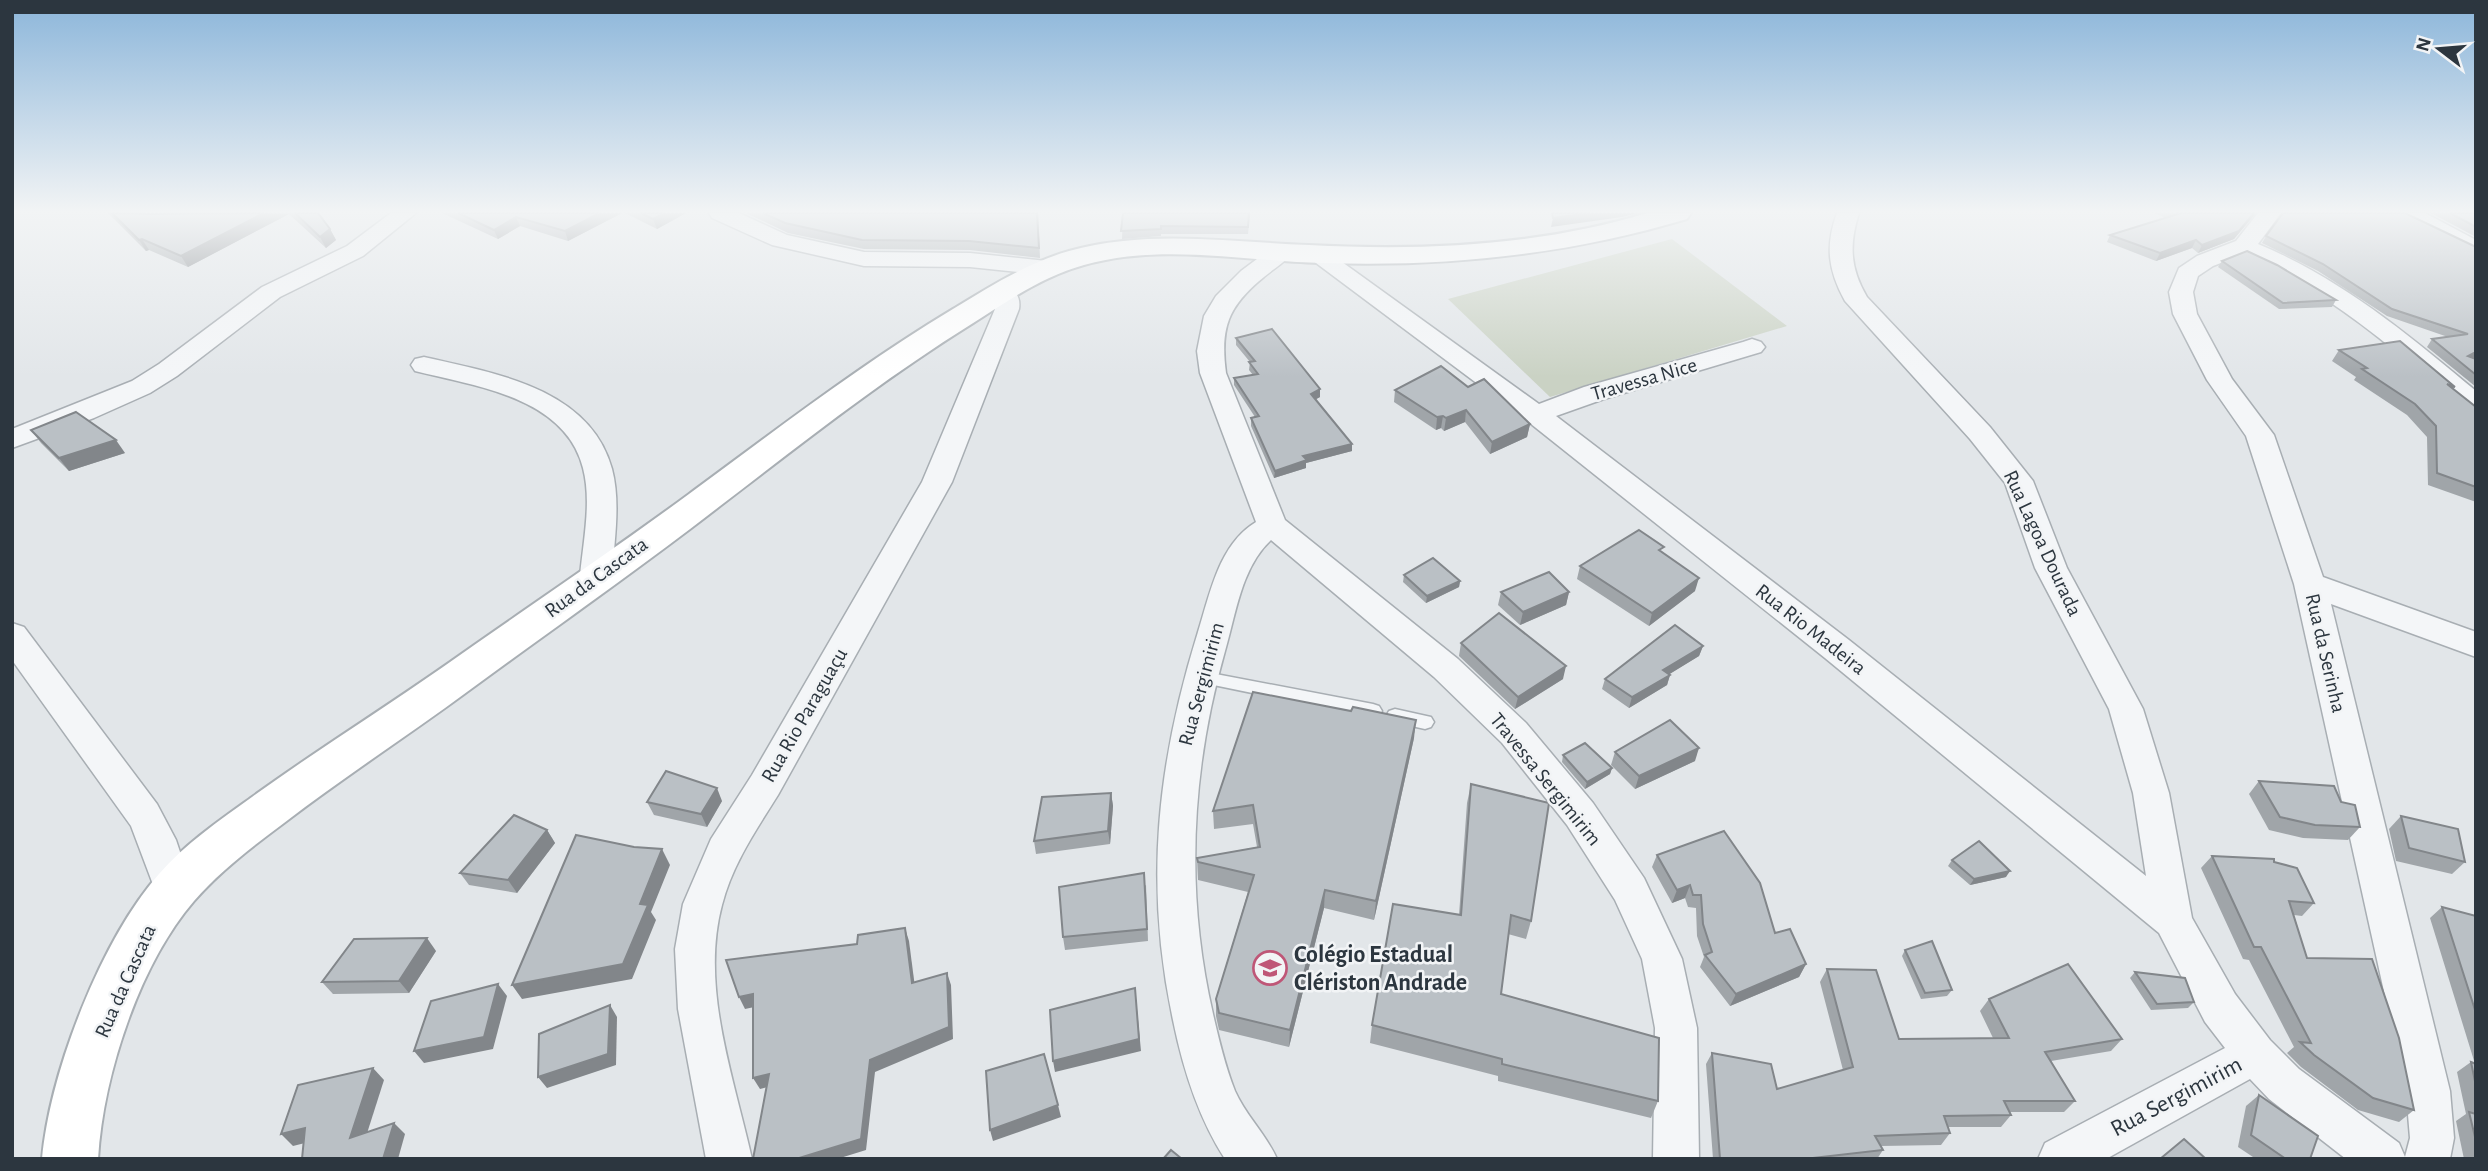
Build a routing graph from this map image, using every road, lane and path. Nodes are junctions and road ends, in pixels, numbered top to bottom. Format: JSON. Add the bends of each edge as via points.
{"nodes":[{"id":1,"x":321,"y":268,"type":"edge"},
{"id":2,"x":1044,"y":268,"type":"edge"},
{"id":3,"x":1047,"y":268,"type":"joint"},
{"id":4,"x":1273,"y":268,"type":"edge"},
{"id":5,"x":1320,"y":268,"type":"edge"},
{"id":6,"x":1840,"y":268,"type":"edge"},
{"id":7,"x":2195,"y":268,"type":"edge"},
{"id":8,"x":2291,"y":268,"type":"edge"},
{"id":9,"x":1002,"y":293,"type":"junction"},
{"id":10,"x":1752,"y":347,"type":"dead end"},
{"id":11,"x":424,"y":365,"type":"dead end"},
{"id":12,"x":2476,"y":405,"type":"edge"},
{"id":13,"x":1536,"y":414,"type":"junction"},
{"id":14,"x":12,"y":439,"type":"edge"},
{"id":15,"x":1272,"y":525,"type":"junction"},
{"id":16,"x":596,"y":576,"type":"junction"},
{"id":17,"x":2309,"y":584,"type":"junction"},
{"id":18,"x":12,"y":635,"type":"edge"},
{"id":19,"x":2476,"y":645,"type":"edge"},
{"id":20,"x":1200,"y":677,"type":"junction"},
{"id":21,"x":1425,"y":722,"type":"dead end"},
{"id":22,"x":174,"y":891,"type":"junction"},
{"id":23,"x":2173,"y":921,"type":"junction"},
{"id":24,"x":2255,"y":1054,"type":"junction"},
{"id":25,"x":70,"y":1159,"type":"edge"},
{"id":26,"x":729,"y":1159,"type":"edge"},
{"id":27,"x":1254,"y":1159,"type":"edge"},
{"id":28,"x":1676,"y":1159,"type":"edge"},
{"id":29,"x":2061,"y":1159,"type":"edge"},
{"id":30,"x":2383,"y":1159,"type":"edge"},
{"id":31,"x":2427,"y":1159,"type":"edge"}],
"edges":[{"from":1,"to":14,"type":"street","via":[[271,292],[141,387]]},
{"from":2,"to":3,"type":"street"},
{"from":3,"to":9,"type":"main road","name":"Rua da Cascata"},
{"from":4,"to":15,"type":"street","via":[[1232,291],[1210,332],[1209,354]]},
{"from":5,"to":13,"type":"street","name":"Rua Rio Madeira"},
{"from":6,"to":23,"type":"street","name":"Rua Lagoa Dourada","via":[[1857,301],[2019,481],[2051,568],[2126,709],[2151,793]]},
{"from":7,"to":17,"type":"street","name":"Rua da Serinha","via":[[2187,273],[2181,292],[2185,314],[2220,380],[2260,435]]},
{"from":8,"to":12,"type":"street","via":[[2343,299]]},
{"from":9,"to":16,"type":"main road","name":"Rua da Cascata","via":[[899,355],[676,522]]},
{"from":9,"to":26,"type":"street","name":"Rua Rio Paraguaçu","via":[[1009,299],[1007,309],[937,482],[735,832],[713,875],[698,922],[693,970]]},
{"from":10,"to":13,"type":"street","name":"Travessa Nice"},
{"from":11,"to":16,"type":"street","via":[[516,388],[546,403],[589,442],[598,468],[601,500]]},
{"from":13,"to":23,"type":"street","name":"Rua Rio Madeira","via":[[1837,649]]},
{"from":15,"to":20,"type":"street","name":"Rua Sergimirim","via":[[1254,535],[1242,553]]},
{"from":15,"to":28,"type":"street","name":"Travessa Sergimirim","via":[[1446,668],[1514,733],[1580,814],[1630,890],[1662,959],[1676,1027]]},
{"from":16,"to":22,"type":"main road","name":"Rua da Cascata","via":[[279,801]]},
{"from":17,"to":19,"type":"street"},
{"from":17,"to":31,"type":"street","name":"Rua da Serinha","via":[[2428,1091],[2432,1138]]},
{"from":18,"to":22,"type":"street","via":[[144,815]]},
{"from":20,"to":21,"type":"lane"},
{"from":20,"to":27,"type":"street","name":"Rua Sergimirim","via":[[1176,800],[1178,937],[1213,1092],[1233,1134]]},
{"from":22,"to":25,"type":"main road","name":"Rua da Cascata","via":[[140,939],[104,1022],[73,1115]]},
{"from":23,"to":24,"type":"street","name":"Rua Rio Madeira","via":[[2220,1008]]},
{"from":24,"to":29,"type":"street","name":"Rua Sergimirim"},
{"from":24,"to":30,"type":"street","via":[[2284,1084]]}]}
